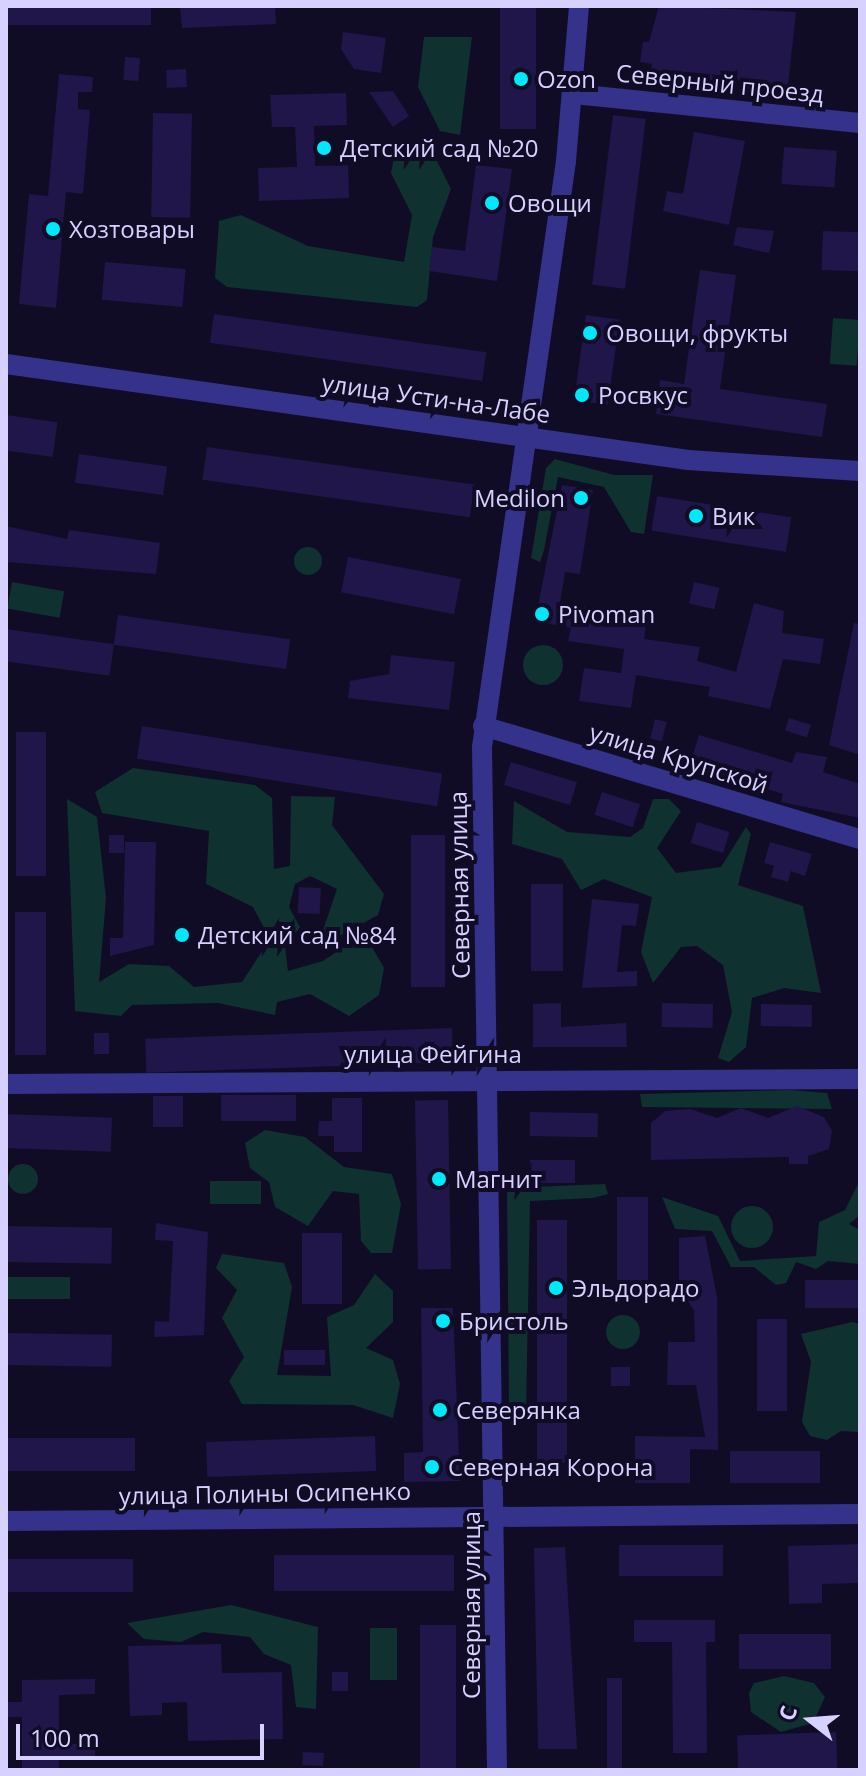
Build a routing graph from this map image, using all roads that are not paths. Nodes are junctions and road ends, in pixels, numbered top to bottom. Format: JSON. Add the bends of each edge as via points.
{"nodes":[{"id":1,"x":579,"y":6,"type":"edge"},
{"id":2,"x":574,"y":94,"type":"junction"},
{"id":3,"x":860,"y":123,"type":"edge"},
{"id":4,"x":6,"y":364,"type":"edge"},
{"id":5,"x":527,"y":437,"type":"junction"},
{"id":6,"x":860,"y":471,"type":"edge"},
{"id":7,"x":483,"y":726,"type":"junction"},
{"id":8,"x":860,"y":839,"type":"edge"},
{"id":9,"x":860,"y":1079,"type":"edge"},
{"id":10,"x":489,"y":1081,"type":"junction"},
{"id":11,"x":6,"y":1084,"type":"edge"},
{"id":12,"x":860,"y":1514,"type":"edge"},
{"id":13,"x":497,"y":1517,"type":"junction"},
{"id":14,"x":6,"y":1521,"type":"edge"},
{"id":15,"x":497,"y":1770,"type":"edge"}],
"edges":[{"from":1,"to":2,"type":"street","name":"Северная улица"},
{"from":2,"to":3,"type":"street","name":"Северный проезд"},
{"from":2,"to":5,"type":"street","name":"Северная улица"},
{"from":4,"to":5,"type":"street","name":"улица Усти-на-Лабе"},
{"from":5,"to":6,"type":"street","name":"улица Усти-на-Лабе","via":[[688,460]]},
{"from":5,"to":7,"type":"street","name":"Северная улица"},
{"from":7,"to":8,"type":"street","name":"улица Крупской"},
{"from":7,"to":10,"type":"street","name":"Северная улица"},
{"from":9,"to":10,"type":"street","name":"улица Фейгина"},
{"from":10,"to":11,"type":"street","name":"улица Фейгина"},
{"from":10,"to":13,"type":"street","name":"Северная улица"},
{"from":12,"to":13,"type":"street","name":"улица Полины Осипенко"},
{"from":13,"to":14,"type":"street","name":"улица Полины Осипенко"},
{"from":13,"to":15,"type":"street","name":"Северная улица"}]}
